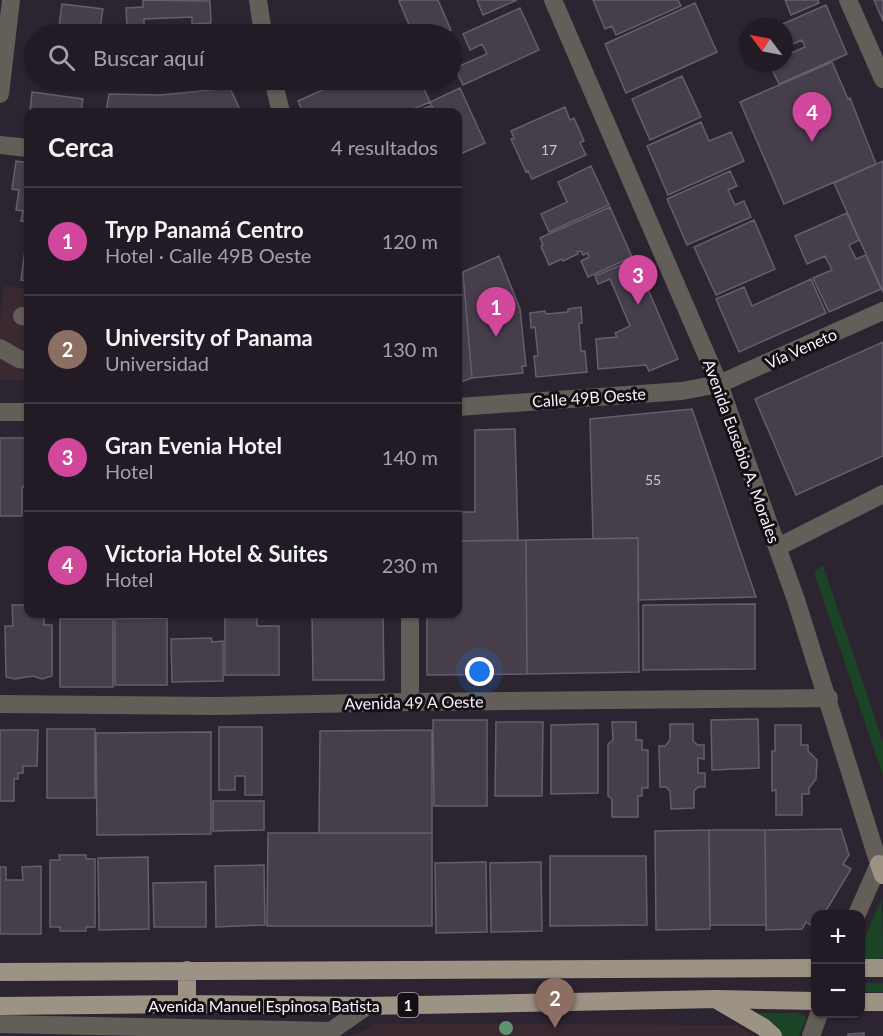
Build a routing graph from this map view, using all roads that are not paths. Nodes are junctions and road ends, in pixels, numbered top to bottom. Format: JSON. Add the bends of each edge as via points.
{"nodes":[{"id":1,"x":11,"y":0,"type":"edge"},
{"id":2,"x":258,"y":0,"type":"edge"},
{"id":3,"x":553,"y":0,"type":"edge"},
{"id":4,"x":848,"y":0,"type":"edge"},
{"id":5,"x":262,"y":24,"type":"edge"},
{"id":6,"x":883,"y":79,"type":"edge"},
{"id":7,"x":276,"y":90,"type":"edge"},
{"id":8,"x":0,"y":94,"type":"edge"},
{"id":9,"x":280,"y":108,"type":"edge"},
{"id":10,"x":0,"y":145,"type":"edge"},
{"id":11,"x":24,"y":148,"type":"edge"},
{"id":12,"x":883,"y":311,"type":"edge"},
{"id":13,"x":0,"y":348,"type":"edge"},
{"id":14,"x":24,"y":360,"type":"edge"},
{"id":15,"x":719,"y":384,"type":"junction"},
{"id":16,"x":462,"y":407,"type":"edge"},
{"id":17,"x":0,"y":412,"type":"edge"},
{"id":18,"x":24,"y":412,"type":"edge"},
{"id":19,"x":883,"y":494,"type":"edge"},
{"id":20,"x":778,"y":547,"type":"junction"},
{"id":21,"x":410,"y":618,"type":"edge"},
{"id":22,"x":829,"y":699,"type":"junction"},
{"id":23,"x":410,"y":702,"type":"junction"},
{"id":24,"x":0,"y":704,"type":"edge"},
{"id":25,"x":881,"y":870,"type":"edge"},
{"id":26,"x":860,"y":910,"type":"edge"},
{"id":27,"x":811,"y":968,"type":"edge"},
{"id":28,"x":865,"y":968,"type":"edge"},
{"id":29,"x":883,"y":968,"type":"edge"},
{"id":30,"x":187,"y":970,"type":"junction"},
{"id":31,"x":0,"y":972,"type":"edge"},
{"id":32,"x":716,"y":999,"type":"junction"},
{"id":33,"x":811,"y":1001,"type":"edge"},
{"id":34,"x":865,"y":1002,"type":"edge"},
{"id":35,"x":883,"y":1002,"type":"edge"},
{"id":36,"x":187,"y":1004,"type":"junction"},
{"id":37,"x":0,"y":1006,"type":"edge"},
{"id":38,"x":366,"y":1006,"type":"junction"},
{"id":39,"x":818,"y":1018,"type":"edge"},
{"id":40,"x":0,"y":1024,"type":"edge"},
{"id":41,"x":773,"y":1036,"type":"edge"},
{"id":42,"x":811,"y":1036,"type":"edge"}],
"edges":[{"from":1,"to":8,"type":"street"},
{"from":2,"to":5,"type":"street"},
{"from":3,"to":15,"type":"street","name":"Avenida Eusebio A. Morales"},
{"from":4,"to":6,"type":"street"},
{"from":7,"to":9,"type":"street"},
{"from":10,"to":11,"type":"street"},
{"from":12,"to":15,"type":"street","name":"Vía Veneto"},
{"from":13,"to":14,"type":"street"},
{"from":15,"to":16,"type":"street","name":"Calle 49B Oeste","via":[[682,391]]},
{"from":15,"to":20,"type":"street","name":"Avenida Eusebio A. Morales"},
{"from":17,"to":18,"type":"street"},
{"from":19,"to":20,"type":"street"},
{"from":20,"to":22,"type":"street","name":"Avenida Eusebio A. Morales"},
{"from":21,"to":23,"type":"street"},
{"from":22,"to":23,"type":"street","name":"Avenida 49 A Oeste"},
{"from":22,"to":25,"type":"street","name":"Avenida Eusebio A. Morales"},
{"from":23,"to":24,"type":"street","name":"Avenida 49 A Oeste","via":[[216,706]]},
{"from":25,"to":26,"type":"street","name":"Avenida Eusebio A. Morales"},
{"from":27,"to":30,"type":"main road","number":"1"},
{"from":28,"to":29,"type":"main road"},
{"from":30,"to":31,"type":"main road","number":"1"},
{"from":30,"to":36,"type":"main road"},
{"from":32,"to":33,"type":"main road","name":"Avenida Manuel Espinosa Batista","number":"1"},
{"from":32,"to":38,"type":"main road","name":"Avenida Manuel Espinosa Batista","number":"1"},
{"from":32,"to":41,"type":"main road"},
{"from":34,"to":35,"type":"main road"},
{"from":36,"to":37,"type":"main road","name":"Avenida Manuel Espinosa Batista","number":"1"},
{"from":36,"to":38,"type":"main road","name":"Avenida Manuel Espinosa Batista","number":"1"},
{"from":38,"to":40,"type":"street","via":[[331,1031]]},
{"from":39,"to":42,"type":"street"}]}
